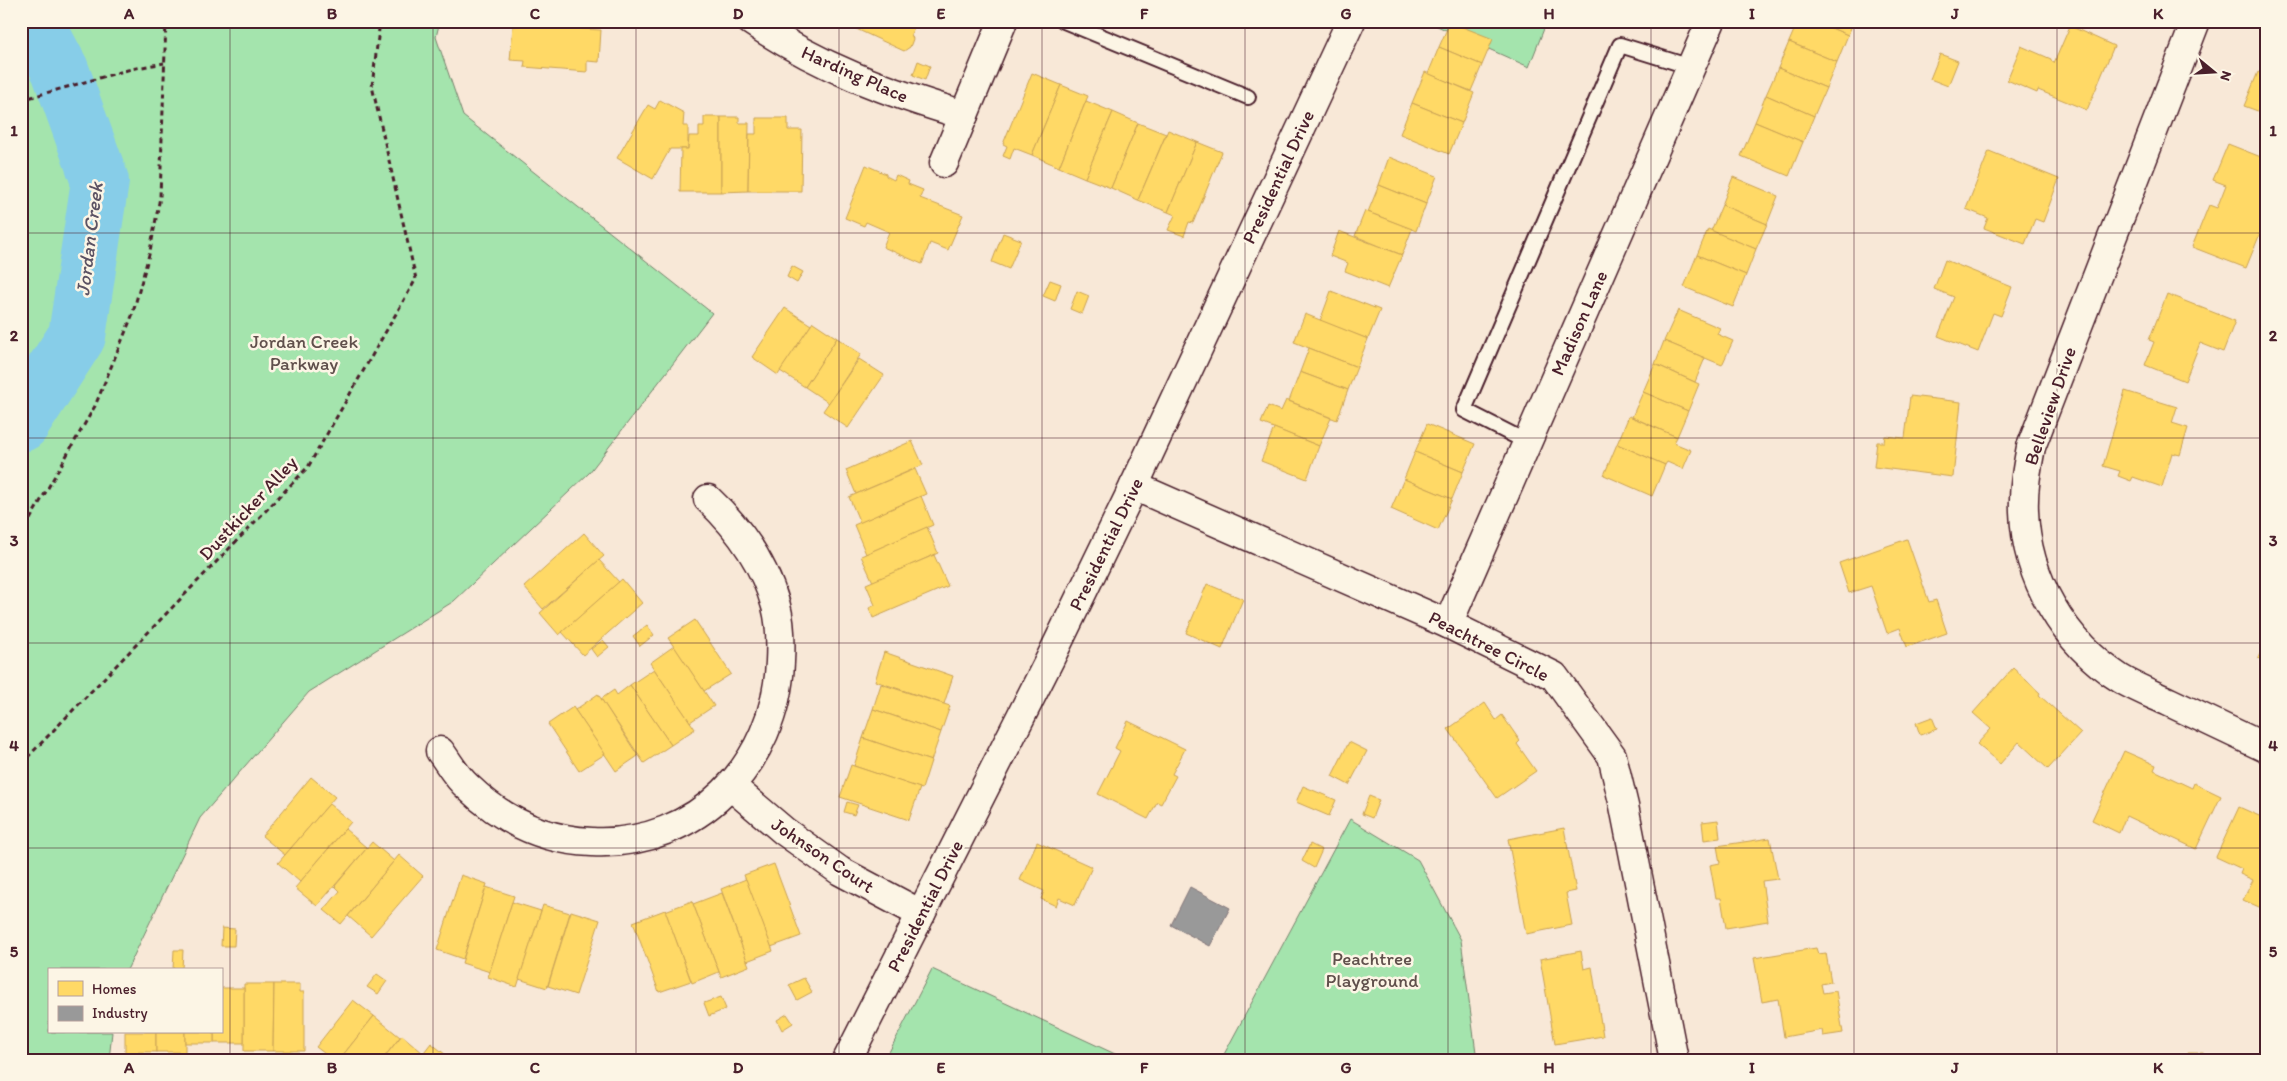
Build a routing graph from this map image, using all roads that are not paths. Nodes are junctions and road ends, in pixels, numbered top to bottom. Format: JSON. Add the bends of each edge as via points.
{"nodes":[{"id":1,"x":751,"y":21,"type":"edge"},
{"id":2,"x":1003,"y":21,"type":"edge"},
{"id":3,"x":1064,"y":21,"type":"edge"},
{"id":4,"x":1351,"y":21,"type":"edge"},
{"id":5,"x":1711,"y":21,"type":"edge"},
{"id":6,"x":2196,"y":21,"type":"edge"},
{"id":7,"x":1691,"y":68,"type":"junction"},
{"id":8,"x":1248,"y":97,"type":"dead end"},
{"id":9,"x":964,"y":115,"type":"junction"},
{"id":10,"x":944,"y":163,"type":"dead end"},
{"id":11,"x":1527,"y":442,"type":"junction"},
{"id":12,"x":1134,"y":486,"type":"junction"},
{"id":13,"x":708,"y":499,"type":"dead end"},
{"id":14,"x":1448,"y":624,"type":"junction"},
{"id":15,"x":2266,"y":748,"type":"edge"},
{"id":16,"x":440,"y":751,"type":"dead end"},
{"id":17,"x":731,"y":786,"type":"junction"},
{"id":18,"x":920,"y":914,"type":"junction"},
{"id":19,"x":847,"y":1060,"type":"edge"},
{"id":20,"x":1674,"y":1060,"type":"edge"}],
"edges":[{"from":1,"to":9,"type":"street","name":"Harding Place","via":[[835,69],[898,95]]},
{"from":2,"to":9,"type":"street"},
{"from":3,"to":8,"type":"lane"},
{"from":4,"to":12,"type":"street","name":"Presidential Drive"},
{"from":5,"to":7,"type":"street","name":"Madison Lane"},
{"from":6,"to":15,"type":"street","name":"Belleview Drive","via":[[2031,447],[2024,511],[2030,554],[2042,588],[2063,626],[2087,653],[2122,679]]},
{"from":7,"to":11,"type":"street","name":"Madison Lane"},
{"from":7,"to":11,"type":"lane","via":[[1620,45],[1464,410]]},
{"from":9,"to":10,"type":"street"},
{"from":11,"to":14,"type":"street","name":"Madison Lane"},
{"from":12,"to":14,"type":"street","name":"Peachtree Circle"},
{"from":12,"to":18,"type":"street","name":"Presidential Drive"},
{"from":13,"to":17,"type":"street","via":[[749,544],[761,567],[776,607],[781,641],[780,682],[770,722],[752,759]]},
{"from":14,"to":20,"type":"street","name":"Peachtree Circle","via":[[1554,676],[1612,756]]},
{"from":16,"to":17,"type":"street","via":[[466,786],[500,815],[534,832],[570,841],[608,843],[646,837],[681,824],[713,803]]},
{"from":17,"to":18,"type":"street","name":"Johnson Court","via":[[784,831],[840,871]]},
{"from":18,"to":19,"type":"street","name":"Presidential Drive"}]}
